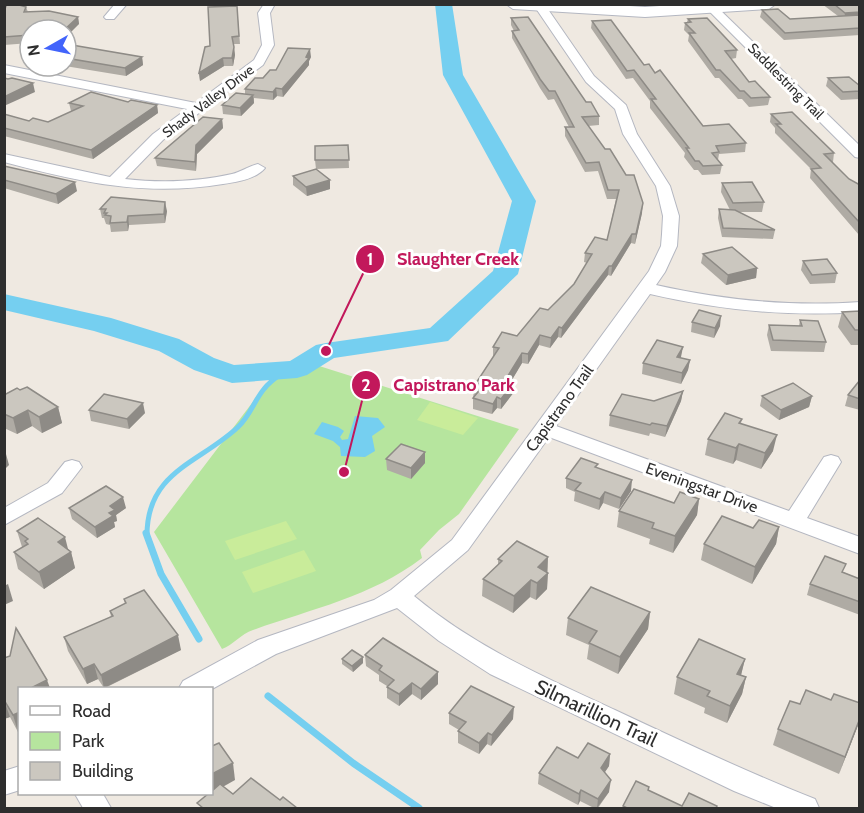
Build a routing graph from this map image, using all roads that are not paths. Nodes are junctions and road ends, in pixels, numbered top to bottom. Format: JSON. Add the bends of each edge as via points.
{"nodes":[{"id":1,"x":122,"y":4,"type":"edge"},
{"id":2,"x":270,"y":4,"type":"edge"},
{"id":3,"x":513,"y":4,"type":"edge"},
{"id":4,"x":769,"y":4,"type":"edge"},
{"id":5,"x":551,"y":6,"type":"edge"},
{"id":6,"x":712,"y":8,"type":"junction"},
{"id":7,"x":111,"y":17,"type":"dead end"},
{"id":8,"x":4,"y":69,"type":"edge"},
{"id":9,"x":197,"y":107,"type":"junction"},
{"id":10,"x":860,"y":154,"type":"edge"},
{"id":11,"x":4,"y":158,"type":"edge"},
{"id":12,"x":258,"y":168,"type":"dead end"},
{"id":13,"x":112,"y":183,"type":"junction"},
{"id":14,"x":645,"y":288,"type":"junction"},
{"id":15,"x":860,"y":307,"type":"edge"},
{"id":16,"x":544,"y":428,"type":"junction"},
{"id":17,"x":831,"y":462,"type":"dead end"},
{"id":18,"x":72,"y":466,"type":"dead end"},
{"id":19,"x":4,"y":518,"type":"edge"},
{"id":20,"x":794,"y":521,"type":"junction"},
{"id":21,"x":860,"y":546,"type":"edge"},
{"id":22,"x":399,"y":596,"type":"junction"},
{"id":23,"x":194,"y":687,"type":"edge"},
{"id":24,"x":18,"y":778,"type":"edge"},
{"id":25,"x":4,"y":784,"type":"edge"},
{"id":26,"x":805,"y":808,"type":"edge"}],
"edges":[{"from":1,"to":7,"type":"street"},
{"from":2,"to":9,"type":"street","name":"Shady Valley Drive","via":[[264,13],[268,45],[259,62]]},
{"from":3,"to":5,"type":"main road"},
{"from":4,"to":6,"type":"main road"},
{"from":5,"to":6,"type":"main road","via":[[630,12]]},
{"from":5,"to":14,"type":"street","name":"Capistrano Trail","via":[[590,79],[621,108],[630,134],[654,169],[669,201],[669,246]]},
{"from":6,"to":10,"type":"street","name":"Saddlestring Trail"},
{"from":8,"to":9,"type":"street"},
{"from":9,"to":13,"type":"street","name":"Shady Valley Drive","via":[[150,144]]},
{"from":11,"to":13,"type":"street"},
{"from":12,"to":13,"type":"street","via":[[243,176],[203,183]]},
{"from":14,"to":15,"type":"street","via":[[754,308]]},
{"from":14,"to":16,"type":"street","name":"Capistrano Trail"},
{"from":16,"to":20,"type":"street","name":"Eveningstar Drive"},
{"from":16,"to":22,"type":"street","name":"Capistrano Trail","via":[[460,545]]},
{"from":17,"to":20,"type":"street"},
{"from":18,"to":19,"type":"street","via":[[55,488]]},
{"from":20,"to":21,"type":"street","name":"Eveningstar Drive"},
{"from":22,"to":23,"type":"street","name":"Capistrano Trail","via":[[364,613],[267,647]]},
{"from":22,"to":26,"type":"street","name":"Silmarillion Trail","via":[[460,646],[499,667]]},
{"from":24,"to":25,"type":"street"}]}
